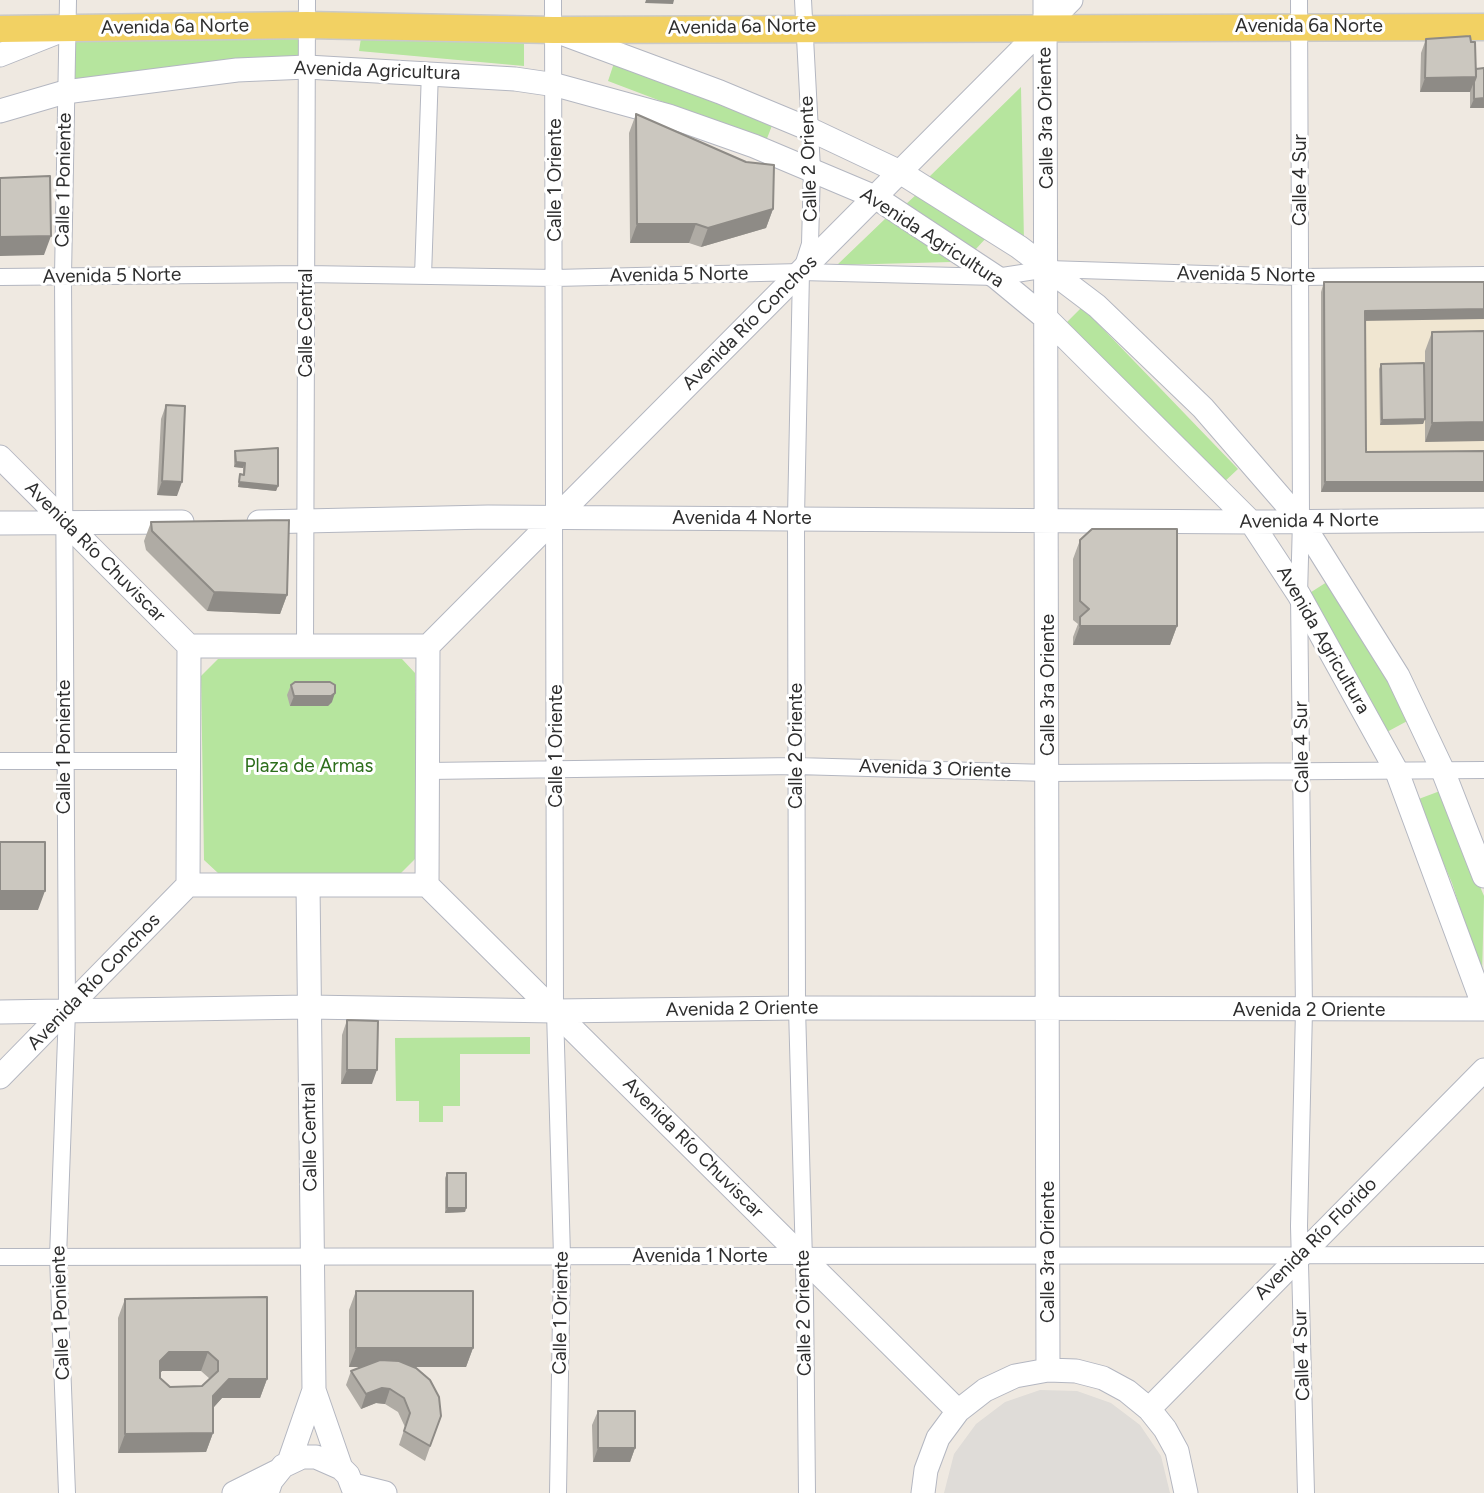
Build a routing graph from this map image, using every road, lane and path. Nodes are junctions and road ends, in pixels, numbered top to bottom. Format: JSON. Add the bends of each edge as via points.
{"nodes":[{"id":1,"x":68,"y":0,"type":"edge"},
{"id":2,"x":553,"y":0,"type":"edge"},
{"id":3,"x":803,"y":0,"type":"edge"},
{"id":4,"x":1045,"y":0,"type":"edge"},
{"id":5,"x":1071,"y":0,"type":"edge"},
{"id":6,"x":1299,"y":0,"type":"edge"},
{"id":7,"x":307,"y":12,"type":"edge"},
{"id":8,"x":804,"y":26,"type":"junction"},
{"id":9,"x":1299,"y":26,"type":"junction"},
{"id":10,"x":1045,"y":27,"type":"junction"},
{"id":11,"x":1484,"y":27,"type":"edge"},
{"id":12,"x":69,"y":28,"type":"junction"},
{"id":13,"x":0,"y":29,"type":"edge"},
{"id":14,"x":553,"y":30,"type":"junction"},
{"id":15,"x":0,"y":55,"type":"edge"},
{"id":16,"x":307,"y":67,"type":"junction"},
{"id":17,"x":430,"y":71,"type":"junction"},
{"id":18,"x":556,"y":85,"type":"junction"},
{"id":19,"x":65,"y":92,"type":"junction"},
{"id":20,"x":0,"y":111,"type":"edge"},
{"id":21,"x":809,"y":129,"type":"junction"},
{"id":22,"x":812,"y":169,"type":"junction"},
{"id":23,"x":900,"y":172,"type":"junction"},
{"id":24,"x":875,"y":197,"type":"junction"},
{"id":25,"x":1048,"y":269,"type":"junction"},
{"id":26,"x":801,"y":272,"type":"junction"},
{"id":27,"x":306,"y":274,"type":"junction"},
{"id":28,"x":1484,"y":275,"type":"edge"},
{"id":29,"x":63,"y":276,"type":"junction"},
{"id":30,"x":423,"y":276,"type":"junction"},
{"id":31,"x":0,"y":277,"type":"edge"},
{"id":32,"x":996,"y":277,"type":"junction"},
{"id":33,"x":1300,"y":277,"type":"junction"},
{"id":34,"x":555,"y":278,"type":"junction"},
{"id":35,"x":1048,"y":320,"type":"junction"},
{"id":36,"x":0,"y":457,"type":"edge"},
{"id":37,"x":796,"y":517,"type":"junction"},
{"id":38,"x":556,"y":518,"type":"junction"},
{"id":39,"x":1048,"y":520,"type":"junction"},
{"id":40,"x":1484,"y":520,"type":"edge"},
{"id":41,"x":1301,"y":521,"type":"junction"},
{"id":42,"x":64,"y":522,"type":"junction"},
{"id":43,"x":203,"y":522,"type":"edge"},
{"id":44,"x":230,"y":522,"type":"edge"},
{"id":45,"x":305,"y":522,"type":"junction"},
{"id":46,"x":1251,"y":522,"type":"junction"},
{"id":47,"x":0,"y":523,"type":"edge"},
{"id":48,"x":1299,"y":595,"type":"junction"},
{"id":49,"x":190,"y":646,"type":"junction"},
{"id":50,"x":305,"y":646,"type":"junction"},
{"id":51,"x":428,"y":646,"type":"junction"},
{"id":52,"x":0,"y":761,"type":"edge"},
{"id":53,"x":64,"y":761,"type":"junction"},
{"id":54,"x":189,"y":761,"type":"junction"},
{"id":55,"x":796,"y":765,"type":"junction"},
{"id":56,"x":557,"y":769,"type":"junction"},
{"id":57,"x":1484,"y":770,"type":"edge"},
{"id":58,"x":428,"y":771,"type":"junction"},
{"id":59,"x":1443,"y":771,"type":"junction"},
{"id":60,"x":1303,"y":772,"type":"junction"},
{"id":61,"x":1397,"y":772,"type":"junction"},
{"id":62,"x":1048,"y":773,"type":"junction"},
{"id":63,"x":1484,"y":876,"type":"edge"},
{"id":64,"x":188,"y":885,"type":"junction"},
{"id":65,"x":308,"y":885,"type":"junction"},
{"id":66,"x":427,"y":885,"type":"junction"},
{"id":67,"x":308,"y":1007,"type":"junction"},
{"id":68,"x":797,"y":1008,"type":"junction"},
{"id":69,"x":1484,"y":1008,"type":"edge"},
{"id":70,"x":1048,"y":1010,"type":"junction"},
{"id":71,"x":1304,"y":1010,"type":"junction"},
{"id":72,"x":67,"y":1011,"type":"junction"},
{"id":73,"x":555,"y":1011,"type":"junction"},
{"id":74,"x":0,"y":1012,"type":"edge"},
{"id":75,"x":1484,"y":1070,"type":"edge"},
{"id":76,"x":0,"y":1077,"type":"edge"},
{"id":77,"x":1048,"y":1255,"type":"junction"},
{"id":78,"x":1484,"y":1255,"type":"edge"},
{"id":79,"x":312,"y":1256,"type":"junction"},
{"id":80,"x":562,"y":1256,"type":"junction"},
{"id":81,"x":803,"y":1256,"type":"junction"},
{"id":82,"x":1300,"y":1256,"type":"junction"},
{"id":83,"x":0,"y":1257,"type":"edge"},
{"id":84,"x":58,"y":1257,"type":"junction"},
{"id":85,"x":1048,"y":1370,"type":"junction"},
{"id":86,"x":314,"y":1390,"type":"junction"},
{"id":87,"x":1149,"y":1409,"type":"junction"},
{"id":88,"x":958,"y":1411,"type":"junction"},
{"id":89,"x":284,"y":1466,"type":"junction"},
{"id":90,"x":350,"y":1482,"type":"edge"},
{"id":91,"x":67,"y":1493,"type":"edge"},
{"id":92,"x":234,"y":1493,"type":"edge"},
{"id":93,"x":267,"y":1493,"type":"edge"},
{"id":94,"x":385,"y":1493,"type":"edge"},
{"id":95,"x":558,"y":1493,"type":"edge"},
{"id":96,"x":807,"y":1493,"type":"edge"},
{"id":97,"x":923,"y":1493,"type":"edge"},
{"id":98,"x":1186,"y":1493,"type":"edge"},
{"id":99,"x":1306,"y":1493,"type":"edge"}],
"edges":[{"from":1,"to":12,"type":"street","name":"Calle 1 Poniente"},
{"from":2,"to":14,"type":"street","name":"Calle 1 Oriente"},
{"from":3,"to":8,"type":"street","name":"Calle 2 Oriente"},
{"from":4,"to":10,"type":"main road","name":"Calle 3ra Oriente"},
{"from":5,"to":10,"type":"main road","name":"Avenida Río Conchos"},
{"from":6,"to":9,"type":"street","name":"Calle 4 Sur"},
{"from":7,"to":12,"type":"main road","name":"Avenida 6a Norte"},
{"from":7,"to":14,"type":"main road","name":"Avenida 6a Norte"},
{"from":7,"to":16,"type":"street","name":"Calle Central"},
{"from":8,"to":10,"type":"main road","name":"Avenida 6a Norte"},
{"from":8,"to":14,"type":"main road","name":"Avenida 6a Norte"},
{"from":8,"to":21,"type":"street","name":"Calle 2 Oriente"},
{"from":9,"to":10,"type":"main road","name":"Avenida 6a Norte"},
{"from":9,"to":11,"type":"main road","name":"Avenida 6a Norte"},
{"from":9,"to":33,"type":"street","name":"Calle 4 Sur"},
{"from":10,"to":23,"type":"main road","name":"Avenida Río Conchos"},
{"from":10,"to":25,"type":"main road","name":"Calle 3ra Oriente"},
{"from":12,"to":13,"type":"main road","name":"Avenida 6a Norte"},
{"from":12,"to":15,"type":"main road"},
{"from":12,"to":19,"type":"street","name":"Calle 1 Poniente"},
{"from":14,"to":18,"type":"street","name":"Calle 1 Oriente"},
{"from":14,"to":21,"type":"main road","name":"Avenida Agricultura"},
{"from":16,"to":17,"type":"main road","name":"Avenida Agricultura"},
{"from":16,"to":19,"type":"main road","name":"Avenida Agricultura","via":[[210,73]]},
{"from":16,"to":27,"type":"street","name":"Calle Central"},
{"from":17,"to":18,"type":"main road","name":"Avenida Agricultura"},
{"from":17,"to":30,"type":"street"},
{"from":18,"to":22,"type":"main road","name":"Avenida Agricultura","via":[[669,116]]},
{"from":18,"to":34,"type":"street","name":"Calle 1 Oriente"},
{"from":19,"to":20,"type":"main road","name":"Avenida Agricultura"},
{"from":19,"to":29,"type":"street","name":"Calle 1 Poniente"},
{"from":21,"to":22,"type":"street","name":"Calle 2 Oriente"},
{"from":21,"to":23,"type":"main road","name":"Avenida Agricultura"},
{"from":22,"to":24,"type":"main road","name":"Avenida Agricultura"},
{"from":22,"to":26,"type":"street","name":"Calle 2 Oriente","via":[[810,244]]},
{"from":23,"to":24,"type":"main road","name":"Avenida Río Conchos"},
{"from":23,"to":25,"type":"main road","name":"Avenida Agricultura"},
{"from":24,"to":26,"type":"main road","name":"Avenida Río Conchos"},
{"from":24,"to":32,"type":"main road","name":"Avenida Agricultura"},
{"from":25,"to":32,"type":"street","name":"Avenida 5 Norte"},
{"from":25,"to":33,"type":"street","name":"Avenida 5 Norte"},
{"from":25,"to":35,"type":"main road","name":"Calle 3ra Oriente"},
{"from":25,"to":41,"type":"main road","name":"Avenida Agricultura","via":[[1097,306],[1203,408]]},
{"from":26,"to":32,"type":"street","name":"Avenida 5 Norte"},
{"from":26,"to":34,"type":"street","name":"Avenida 5 Norte"},
{"from":26,"to":37,"type":"street","name":"Calle 2 Oriente"},
{"from":26,"to":38,"type":"main road","name":"Avenida Río Conchos"},
{"from":27,"to":29,"type":"street","name":"Avenida 5 Norte"},
{"from":27,"to":30,"type":"street","name":"Avenida 5 Norte"},
{"from":27,"to":45,"type":"street","name":"Calle Central"},
{"from":28,"to":33,"type":"street","name":"Avenida 5 Norte"},
{"from":29,"to":31,"type":"street","name":"Avenida 5 Norte"},
{"from":29,"to":42,"type":"street","name":"Calle 1 Poniente"},
{"from":30,"to":34,"type":"street","name":"Avenida 5 Norte"},
{"from":32,"to":35,"type":"main road","name":"Avenida Agricultura"},
{"from":33,"to":41,"type":"street","name":"Calle 4 Sur"},
{"from":34,"to":38,"type":"street","name":"Calle 1 Oriente"},
{"from":35,"to":39,"type":"main road","name":"Calle 3ra Oriente"},
{"from":35,"to":46,"type":"main road","name":"Avenida Agricultura"},
{"from":36,"to":42,"type":"main road","name":"Avenida Río Chuviscar"},
{"from":37,"to":38,"type":"main road","name":"Avenida 4 Norte"},
{"from":37,"to":39,"type":"main road","name":"Avenida 4 Norte"},
{"from":37,"to":55,"type":"street","name":"Calle 2 Oriente"},
{"from":38,"to":45,"type":"main road","name":"Avenida 4 Norte"},
{"from":38,"to":51,"type":"main road","name":"Avenida Río Conchos"},
{"from":38,"to":56,"type":"street","name":"Calle 1 Oriente"},
{"from":39,"to":46,"type":"main road","name":"Avenida 4 Norte"},
{"from":39,"to":62,"type":"main road","name":"Calle 3ra Oriente"},
{"from":40,"to":41,"type":"main road","name":"Avenida 4 Norte"},
{"from":41,"to":46,"type":"main road","name":"Avenida 4 Norte"},
{"from":41,"to":48,"type":"street","name":"Calle 4 Sur"},
{"from":41,"to":59,"type":"main road","name":"Avenida Agricultura","via":[[1398,676]]},
{"from":42,"to":43,"type":"main road"},
{"from":42,"to":47,"type":"main road"},
{"from":42,"to":49,"type":"main road","name":"Avenida Río Chuviscar"},
{"from":42,"to":53,"type":"street","name":"Calle 1 Poniente"},
{"from":44,"to":45,"type":"main road","name":"Avenida 4 Norte"},
{"from":45,"to":50,"type":"street","name":"Calle Central"},
{"from":46,"to":48,"type":"main road","name":"Avenida Agricultura"},
{"from":48,"to":60,"type":"street","name":"Calle 4 Sur"},
{"from":48,"to":61,"type":"main road","name":"Avenida Agricultura"},
{"from":49,"to":50,"type":"main road"},
{"from":49,"to":54,"type":"main road"},
{"from":50,"to":51,"type":"main road"},
{"from":51,"to":58,"type":"main road"},
{"from":52,"to":53,"type":"street"},
{"from":53,"to":54,"type":"street"},
{"from":53,"to":72,"type":"street","name":"Calle 1 Poniente"},
{"from":54,"to":64,"type":"main road"},
{"from":55,"to":56,"type":"street","name":"Avenida 3 Oriente"},
{"from":55,"to":62,"type":"street","name":"Avenida 3 Oriente"},
{"from":55,"to":68,"type":"street","name":"Calle 2 Oriente"},
{"from":56,"to":58,"type":"street","name":"Avenida 3 Oriente"},
{"from":56,"to":73,"type":"street","name":"Calle 1 Oriente"},
{"from":57,"to":59,"type":"street","name":"Avenida 3 Oriente"},
{"from":58,"to":66,"type":"main road"},
{"from":59,"to":61,"type":"street","name":"Avenida 3 Oriente"},
{"from":59,"to":63,"type":"main road","name":"Avenida Agricultura"},
{"from":60,"to":61,"type":"street","name":"Avenida 3 Oriente"},
{"from":60,"to":62,"type":"street","name":"Avenida 3 Oriente"},
{"from":60,"to":71,"type":"street","name":"Calle 4 Sur"},
{"from":61,"to":69,"type":"main road","name":"Avenida Agricultura"},
{"from":62,"to":70,"type":"main road","name":"Calle 3ra Oriente"},
{"from":64,"to":65,"type":"main road"},
{"from":64,"to":72,"type":"main road","name":"Avenida Río Conchos"},
{"from":65,"to":66,"type":"main road"},
{"from":65,"to":67,"type":"main road","name":"Calle Central"},
{"from":66,"to":73,"type":"main road","name":"Avenida Río Chuviscar"},
{"from":67,"to":72,"type":"main road","name":"Avenida 2 Oriente"},
{"from":67,"to":73,"type":"main road","name":"Avenida 2 Oriente"},
{"from":67,"to":79,"type":"main road","name":"Calle Central"},
{"from":68,"to":70,"type":"main road","name":"Avenida 2 Oriente"},
{"from":68,"to":73,"type":"main road","name":"Avenida 2 Oriente"},
{"from":68,"to":81,"type":"street","name":"Calle 2 Oriente"},
{"from":69,"to":71,"type":"main road","name":"Avenida 2 Oriente"},
{"from":70,"to":71,"type":"main road","name":"Avenida 2 Oriente"},
{"from":70,"to":77,"type":"main road","name":"Calle 3ra Oriente"},
{"from":71,"to":82,"type":"street","name":"Calle 4 Sur"},
{"from":72,"to":74,"type":"main road","name":"Avenida 2 Oriente"},
{"from":72,"to":76,"type":"main road","name":"Avenida Río Conchos"},
{"from":72,"to":84,"type":"street","name":"Calle 1 Poniente"},
{"from":73,"to":80,"type":"street","name":"Calle 1 Oriente"},
{"from":73,"to":81,"type":"main road","name":"Avenida Río Chuviscar"},
{"from":75,"to":82,"type":"main road","name":"Avenida Río Florido"},
{"from":77,"to":81,"type":"street","name":"Avenida 1 Norte"},
{"from":77,"to":82,"type":"street","name":"Avenida 1 Norte"},
{"from":77,"to":85,"type":"main road","name":"Calle 3ra Oriente"},
{"from":78,"to":82,"type":"street","name":"Avenida 1 Norte"},
{"from":79,"to":80,"type":"street","name":"Avenida 1 Norte"},
{"from":79,"to":84,"type":"street","name":"Avenida 1 Norte"},
{"from":79,"to":86,"type":"main road","name":"Calle Central"},
{"from":80,"to":81,"type":"street","name":"Avenida 1 Norte"},
{"from":80,"to":95,"type":"street","name":"Calle 1 Oriente"},
{"from":81,"to":88,"type":"main road","name":"Avenida Río Chuviscar"},
{"from":81,"to":96,"type":"street","name":"Calle 2 Oriente"},
{"from":82,"to":87,"type":"main road","name":"Avenida Río Florido"},
{"from":82,"to":99,"type":"street","name":"Calle 4 Sur"},
{"from":83,"to":84,"type":"street","name":"Avenida 1 Norte"},
{"from":84,"to":91,"type":"street","name":"Calle 1 Poniente"},
{"from":85,"to":87,"type":"main road","via":[[1103,1378]]},
{"from":85,"to":88,"type":"main road","via":[[1015,1376],[985,1390]]},
{"from":86,"to":89,"type":"main road"},
{"from":86,"to":90,"type":"main road"},
{"from":87,"to":98,"type":"main road","via":[[1177,1451]]},
{"from":88,"to":97,"type":"main road","via":[[938,1438]]},
{"from":89,"to":90,"type":"main road","via":[[316,1457]]},
{"from":89,"to":92,"type":"main road"},
{"from":89,"to":93,"type":"main road"},
{"from":90,"to":94,"type":"main road"}]}
